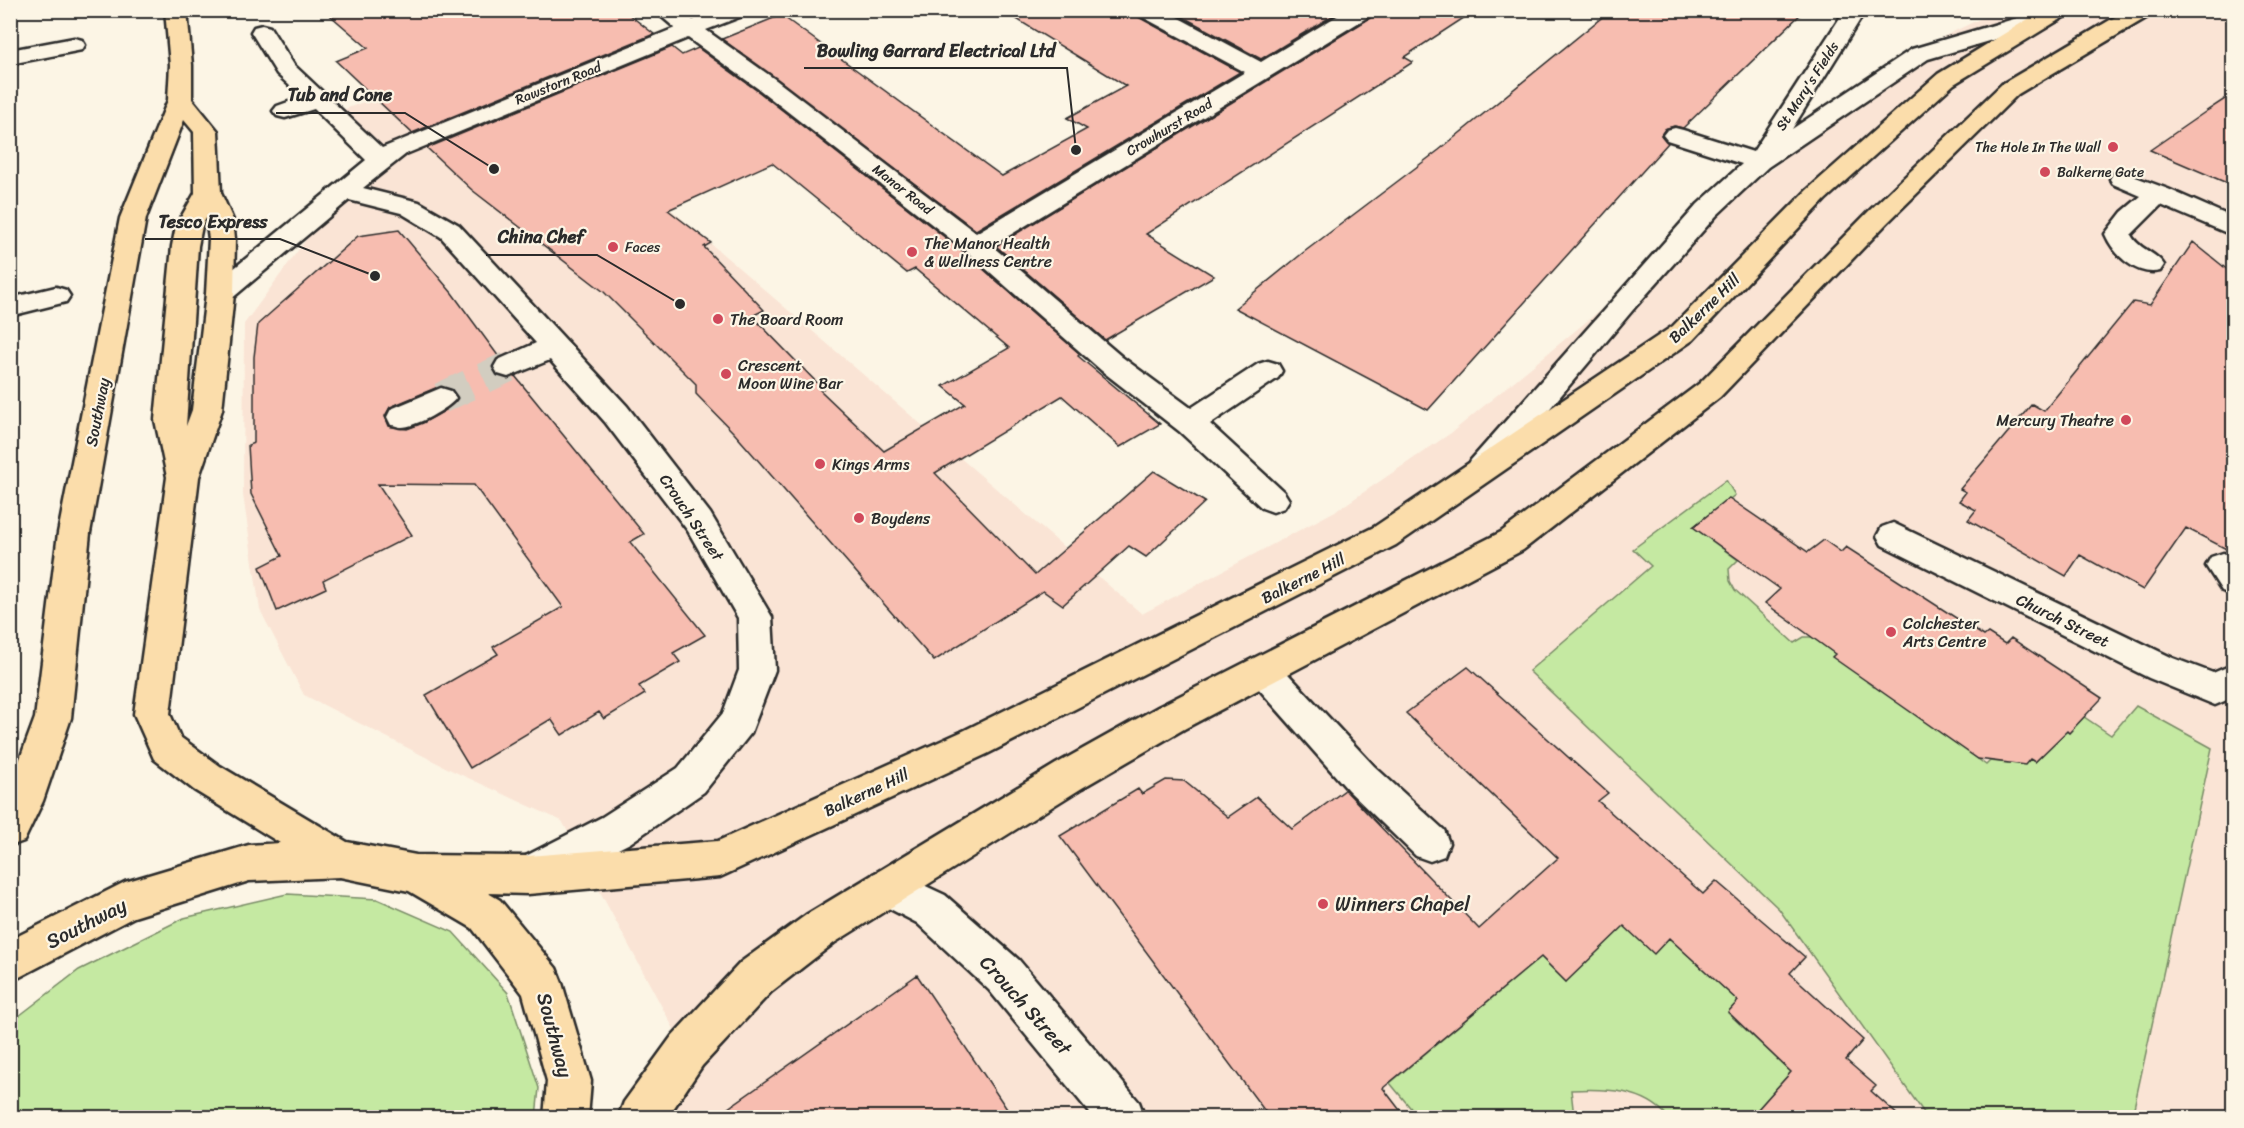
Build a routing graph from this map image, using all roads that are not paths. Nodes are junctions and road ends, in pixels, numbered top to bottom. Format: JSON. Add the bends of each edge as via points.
{"nodes":[{"id":1,"x":177,"y":10,"type":"edge"},
{"id":2,"x":664,"y":10,"type":"edge"},
{"id":3,"x":737,"y":10,"type":"edge"},
{"id":4,"x":1147,"y":10,"type":"edge"},
{"id":5,"x":1363,"y":10,"type":"edge"},
{"id":6,"x":2143,"y":10,"type":"edge"},
{"id":7,"x":1852,"y":12,"type":"edge"},
{"id":8,"x":2055,"y":13,"type":"edge"},
{"id":9,"x":690,"y":30,"type":"junction"},
{"id":10,"x":262,"y":32,"type":"dead end"},
{"id":11,"x":74,"y":45,"type":"dead end"},
{"id":12,"x":10,"y":57,"type":"edge"},
{"id":13,"x":1260,"y":71,"type":"junction"},
{"id":14,"x":180,"y":100,"type":"junction"},
{"id":15,"x":317,"y":100,"type":"junction"},
{"id":16,"x":285,"y":111,"type":"dead end"},
{"id":17,"x":381,"y":160,"type":"junction"},
{"id":18,"x":1759,"y":162,"type":"junction"},
{"id":19,"x":2122,"y":179,"type":"dead end"},
{"id":20,"x":343,"y":191,"type":"junction"},
{"id":21,"x":208,"y":193,"type":"junction"},
{"id":22,"x":2158,"y":194,"type":"junction"},
{"id":23,"x":1707,"y":210,"type":"junction"},
{"id":24,"x":2234,"y":228,"type":"edge"},
{"id":25,"x":975,"y":245,"type":"junction"},
{"id":26,"x":2151,"y":265,"type":"dead end"},
{"id":27,"x":220,"y":294,"type":"junction"},
{"id":28,"x":56,"y":296,"type":"dead end"},
{"id":29,"x":10,"y":307,"type":"edge"},
{"id":30,"x":555,"y":346,"type":"junction"},
{"id":31,"x":508,"y":367,"type":"tunnel mouth"},
{"id":32,"x":1268,"y":371,"type":"dead end"},
{"id":33,"x":441,"y":398,"type":"tunnel mouth"},
{"id":34,"x":402,"y":417,"type":"dead end"},
{"id":35,"x":1190,"y":423,"type":"junction"},
{"id":36,"x":1481,"y":470,"type":"junction"},
{"id":37,"x":183,"y":477,"type":"junction"},
{"id":38,"x":1273,"y":500,"type":"dead end"},
{"id":39,"x":1893,"y":536,"type":"dead end"},
{"id":40,"x":1263,"y":670,"type":"junction"},
{"id":41,"x":2234,"y":679,"type":"edge"},
{"id":42,"x":10,"y":828,"type":"edge"},
{"id":43,"x":1430,"y":843,"type":"dead end"},
{"id":44,"x":340,"y":859,"type":"junction"},
{"id":45,"x":416,"y":874,"type":"junction"},
{"id":46,"x":528,"y":875,"type":"junction"},
{"id":47,"x":887,"y":886,"type":"junction"},
{"id":48,"x":10,"y":962,"type":"edge"},
{"id":49,"x":566,"y":1118,"type":"edge"},
{"id":50,"x":640,"y":1118,"type":"edge"},
{"id":51,"x":1123,"y":1118,"type":"edge"}],
"edges":[{"from":1,"to":14,"type":"main road","name":"Southway"},
{"from":2,"to":9,"type":"street","name":"Manor Road"},
{"from":3,"to":9,"type":"street","name":"Rawstorn Road"},
{"from":4,"to":13,"type":"street"},
{"from":5,"to":13,"type":"street","name":"Crowhurst Road"},
{"from":6,"to":40,"type":"main road","via":[[2010,89],[1878,217],[1710,390],[1512,541]]},
{"from":7,"to":18,"type":"street","name":"St Mary's Fields"},
{"from":8,"to":18,"type":"street","via":[[1920,54]]},
{"from":8,"to":36,"type":"main road","name":"Balkerne Hill","via":[[1946,79],[1816,195],[1683,333]]},
{"from":9,"to":17,"type":"street","name":"Rawstorn Road","via":[[413,141]]},
{"from":9,"to":25,"type":"street","name":"Manor Road","via":[[768,85]]},
{"from":10,"to":15,"type":"street","via":[[285,69]]},
{"from":11,"to":12,"type":"street"},
{"from":13,"to":25,"type":"street","name":"Crowhurst Road"},
{"from":14,"to":21,"type":"main road","via":[[206,131]]},
{"from":14,"to":42,"type":"main road","name":"Southway","via":[[133,218],[74,533],[53,718],[24,801]]},
{"from":15,"to":16,"type":"street"},
{"from":15,"to":17,"type":"street"},
{"from":17,"to":20,"type":"street"},
{"from":18,"to":23,"type":"street"},
{"from":18,"to":23,"type":"street","via":[[1675,135],[1711,159],[1717,178]]},
{"from":19,"to":22,"type":"street"},
{"from":20,"to":27,"type":"street"},
{"from":20,"to":30,"type":"street","name":"Crouch Street","via":[[410,207],[450,231]]},
{"from":21,"to":27,"type":"main road","via":[[220,220]]},
{"from":21,"to":37,"type":"main road","name":"Southway","via":[[189,226],[185,246],[170,420]]},
{"from":22,"to":24,"type":"street"},
{"from":22,"to":26,"type":"street","via":[[2118,234],[2133,254]]},
{"from":23,"to":36,"type":"street"},
{"from":25,"to":35,"type":"street","name":"Manor Road","via":[[1112,364]]},
{"from":27,"to":37,"type":"main road","via":[[207,410]]},
{"from":28,"to":29,"type":"street"},
{"from":30,"to":31,"type":"street"},
{"from":30,"to":46,"type":"street","name":"Crouch Street","via":[[616,414],[699,522],[755,617],[757,670],[738,722],[691,780],[616,830]]},
{"from":32,"to":35,"type":"street"},
{"from":33,"to":34,"type":"street"},
{"from":35,"to":38,"type":"street","name":"Manor Road"},
{"from":36,"to":46,"type":"main road","name":"Balkerne Hill","via":[[1375,542],[974,743],[720,859]]},
{"from":37,"to":44,"type":"main road","name":"Southway","via":[[152,714],[167,748],[207,778]]},
{"from":39,"to":41,"type":"street","name":"Church Street","via":[[2161,668],[2215,690]]},
{"from":40,"to":43,"type":"street","via":[[1361,778]]},
{"from":40,"to":47,"type":"main road","via":[[1090,765]]},
{"from":44,"to":45,"type":"main road","name":"Southway"},
{"from":44,"to":48,"type":"main road","name":"Southway","via":[[249,863],[124,901]]},
{"from":45,"to":46,"type":"main road","name":"Balkerne Hill"},
{"from":45,"to":49,"type":"main road","name":"Southway","via":[[486,914],[541,983],[569,1081]]},
{"from":47,"to":50,"type":"main road","via":[[756,977],[687,1051]]},
{"from":47,"to":51,"type":"street","name":"Crouch Street","via":[[931,909],[1004,975]]}]}
